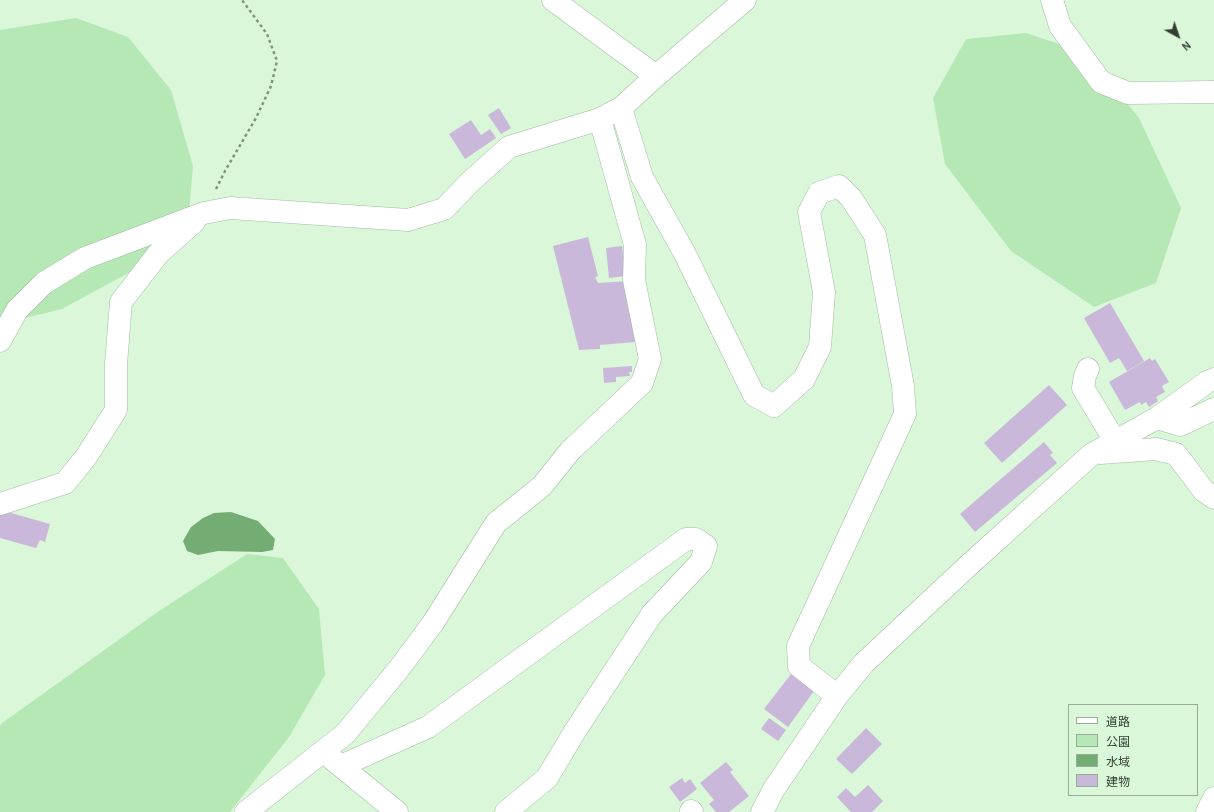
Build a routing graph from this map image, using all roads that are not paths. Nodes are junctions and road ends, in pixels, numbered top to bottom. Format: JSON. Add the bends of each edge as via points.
{"nodes":[{"id":1,"x":553,"y":0,"type":"edge"},
{"id":2,"x":745,"y":0,"type":"edge"},
{"id":3,"x":1052,"y":0,"type":"edge"},
{"id":4,"x":656,"y":76,"type":"junction"},
{"id":5,"x":1214,"y":92,"type":"edge"},
{"id":6,"x":621,"y":108,"type":"junction"},
{"id":7,"x":600,"y":119,"type":"junction"},
{"id":8,"x":204,"y":213,"type":"junction"},
{"id":9,"x":0,"y":341,"type":"edge"},
{"id":10,"x":1088,"y":369,"type":"dead end"},
{"id":11,"x":1214,"y":379,"type":"edge"},
{"id":12,"x":1214,"y":409,"type":"edge"},
{"id":13,"x":1157,"y":418,"type":"junction"},
{"id":14,"x":1115,"y":441,"type":"junction"},
{"id":15,"x":1092,"y":454,"type":"junction"},
{"id":16,"x":1214,"y":498,"type":"edge"},
{"id":17,"x":0,"y":504,"type":"edge"},
{"id":18,"x":837,"y":696,"type":"junction"},
{"id":19,"x":322,"y":751,"type":"junction"},
{"id":20,"x":341,"y":766,"type":"junction"},
{"id":21,"x":1214,"y":798,"type":"edge"},
{"id":22,"x":246,"y":812,"type":"edge"},
{"id":23,"x":396,"y":812,"type":"edge"},
{"id":24,"x":506,"y":812,"type":"edge"},
{"id":25,"x":762,"y":812,"type":"edge"},
{"id":26,"x":1207,"y":812,"type":"edge"}],
"edges":[{"from":1,"to":4,"type":"street"},
{"from":2,"to":4,"type":"street"},
{"from":3,"to":5,"type":"street","via":[[1060,26],[1101,82],[1128,93]]},
{"from":4,"to":6,"type":"street"},
{"from":6,"to":7,"type":"street"},
{"from":6,"to":18,"type":"street","via":[[642,177],[685,254],[754,395],[774,406],[804,379],[820,347],[824,292],[810,212],[819,193],[839,186],[851,198],[875,235],[903,386],[905,414],[798,646],[799,666]]},
{"from":7,"to":8,"type":"street","via":[[510,147],[444,208],[408,220],[230,208]]},
{"from":7,"to":19,"type":"street","via":[[635,245],[634,280],[650,359],[642,383],[570,451],[542,486],[496,523],[433,623],[398,670],[344,734]]},
{"from":8,"to":9,"type":"street","via":[[85,258],[44,283],[17,310]]},
{"from":8,"to":17,"type":"street","via":[[158,254],[121,302],[116,364],[116,410],[86,458],[65,483]]},
{"from":10,"to":14,"type":"street","via":[[1084,376],[1083,388]]},
{"from":11,"to":13,"type":"street"},
{"from":12,"to":13,"type":"street","via":[[1180,425]]},
{"from":13,"to":14,"type":"street"},
{"from":14,"to":15,"type":"street"},
{"from":15,"to":16,"type":"street","via":[[1156,449],[1176,454],[1204,491]]},
{"from":15,"to":18,"type":"street","via":[[864,663]]},
{"from":18,"to":25,"type":"street","via":[[774,789]]},
{"from":19,"to":20,"type":"street"},
{"from":19,"to":22,"type":"street"},
{"from":20,"to":23,"type":"street"},
{"from":20,"to":24,"type":"street","via":[[428,727],[686,539],[696,539],[706,546],[701,562],[652,614],[547,778]]},
{"from":21,"to":26,"type":"street"}]}
